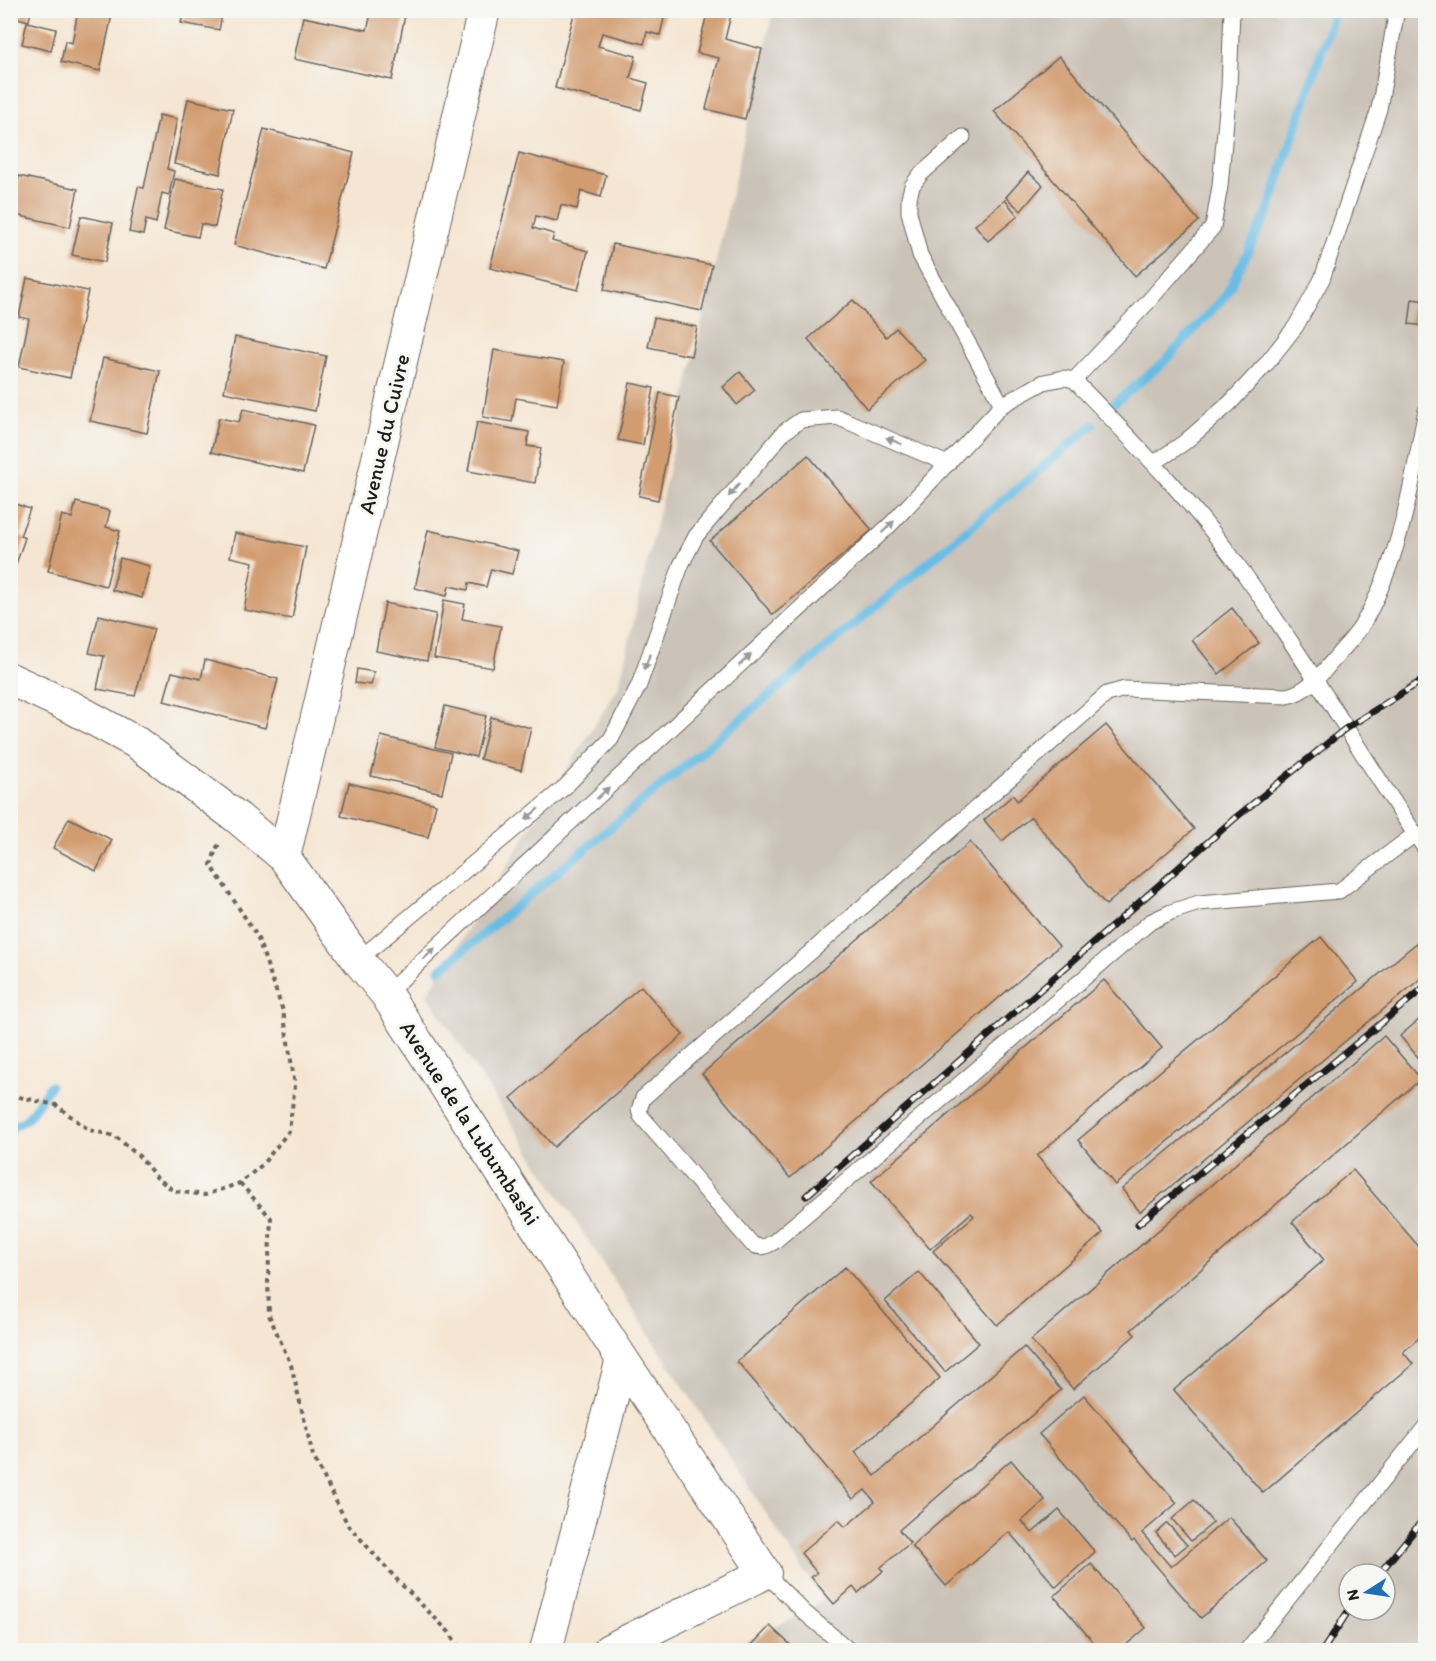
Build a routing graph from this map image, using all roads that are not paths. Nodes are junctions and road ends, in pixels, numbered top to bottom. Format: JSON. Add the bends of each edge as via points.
{"nodes":[{"id":1,"x":484,"y":10,"type":"edge"},
{"id":2,"x":1232,"y":10,"type":"edge"},
{"id":3,"x":1397,"y":10,"type":"edge"},
{"id":4,"x":963,"y":138,"type":"dead end"},
{"id":5,"x":1074,"y":380,"type":"junction"},
{"id":6,"x":1002,"y":405,"type":"junction"},
{"id":7,"x":1425,"y":411,"type":"edge"},
{"id":8,"x":1154,"y":463,"type":"junction"},
{"id":9,"x":948,"y":464,"type":"junction"},
{"id":10,"x":10,"y":679,"type":"edge"},
{"id":11,"x":1316,"y":680,"type":"junction"},
{"id":12,"x":1414,"y":834,"type":"junction"},
{"id":13,"x":1425,"y":850,"type":"edge"},
{"id":14,"x":284,"y":857,"type":"junction"},
{"id":15,"x":358,"y":960,"type":"junction"},
{"id":16,"x":386,"y":994,"type":"junction"},
{"id":17,"x":622,"y":1359,"type":"junction"},
{"id":18,"x":1425,"y":1426,"type":"edge"},
{"id":19,"x":765,"y":1573,"type":"junction"},
{"id":20,"x":546,"y":1650,"type":"edge"},
{"id":21,"x":609,"y":1650,"type":"edge"},
{"id":22,"x":849,"y":1650,"type":"edge"},
{"id":23,"x":1247,"y":1650,"type":"edge"}],
"edges":[{"from":1,"to":14,"type":"street","name":"Avenue du Cuivre"},
{"from":2,"to":5,"type":"lane","via":[[1229,87],[1213,227]]},
{"from":3,"to":8,"type":"lane","via":[[1380,109],[1312,298],[1296,326],[1230,403]]},
{"from":4,"to":6,"type":"lane","via":[[920,175],[912,186],[909,212],[920,255]]},
{"from":5,"to":6,"type":"lane","via":[[1044,382]]},
{"from":5,"to":8,"type":"lane"},
{"from":6,"to":9,"type":"lane"},
{"from":7,"to":11,"type":"lane","via":[[1401,528],[1386,577],[1361,626]]},
{"from":8,"to":11,"type":"lane","via":[[1236,563]]},
{"from":9,"to":15,"type":"lane","one_way":true,"via":[[837,417],[801,420],[784,432],[696,536],[681,565],[639,686],[611,739],[566,786]]},
{"from":16,"to":9,"type":"lane","one_way":true,"via":[[892,523]]},
{"from":10,"to":14,"type":"street","name":"Avenue de la Lubumbashi","via":[[137,743]]},
{"from":11,"to":12,"type":"lane"},
{"from":11,"to":12,"type":"lane","via":[[1299,693],[1287,696],[1125,689],[1107,694],[643,1098],[641,1116],[752,1244],[764,1247],[1158,917],[1198,903],[1339,891]]},
{"from":12,"to":13,"type":"lane"},
{"from":14,"to":15,"type":"street","name":"Avenue de la Lubumbashi"},
{"from":15,"to":16,"type":"street","name":"Avenue de la Lubumbashi"},
{"from":16,"to":17,"type":"street","name":"Avenue de la Lubumbashi"},
{"from":17,"to":19,"type":"street","name":"Avenue de la Lubumbashi"},
{"from":17,"to":20,"type":"street"},
{"from":18,"to":23,"type":"lane"},
{"from":19,"to":21,"type":"street"},
{"from":19,"to":22,"type":"lane","name":"Avenue de la Lubumbashi"}]}
